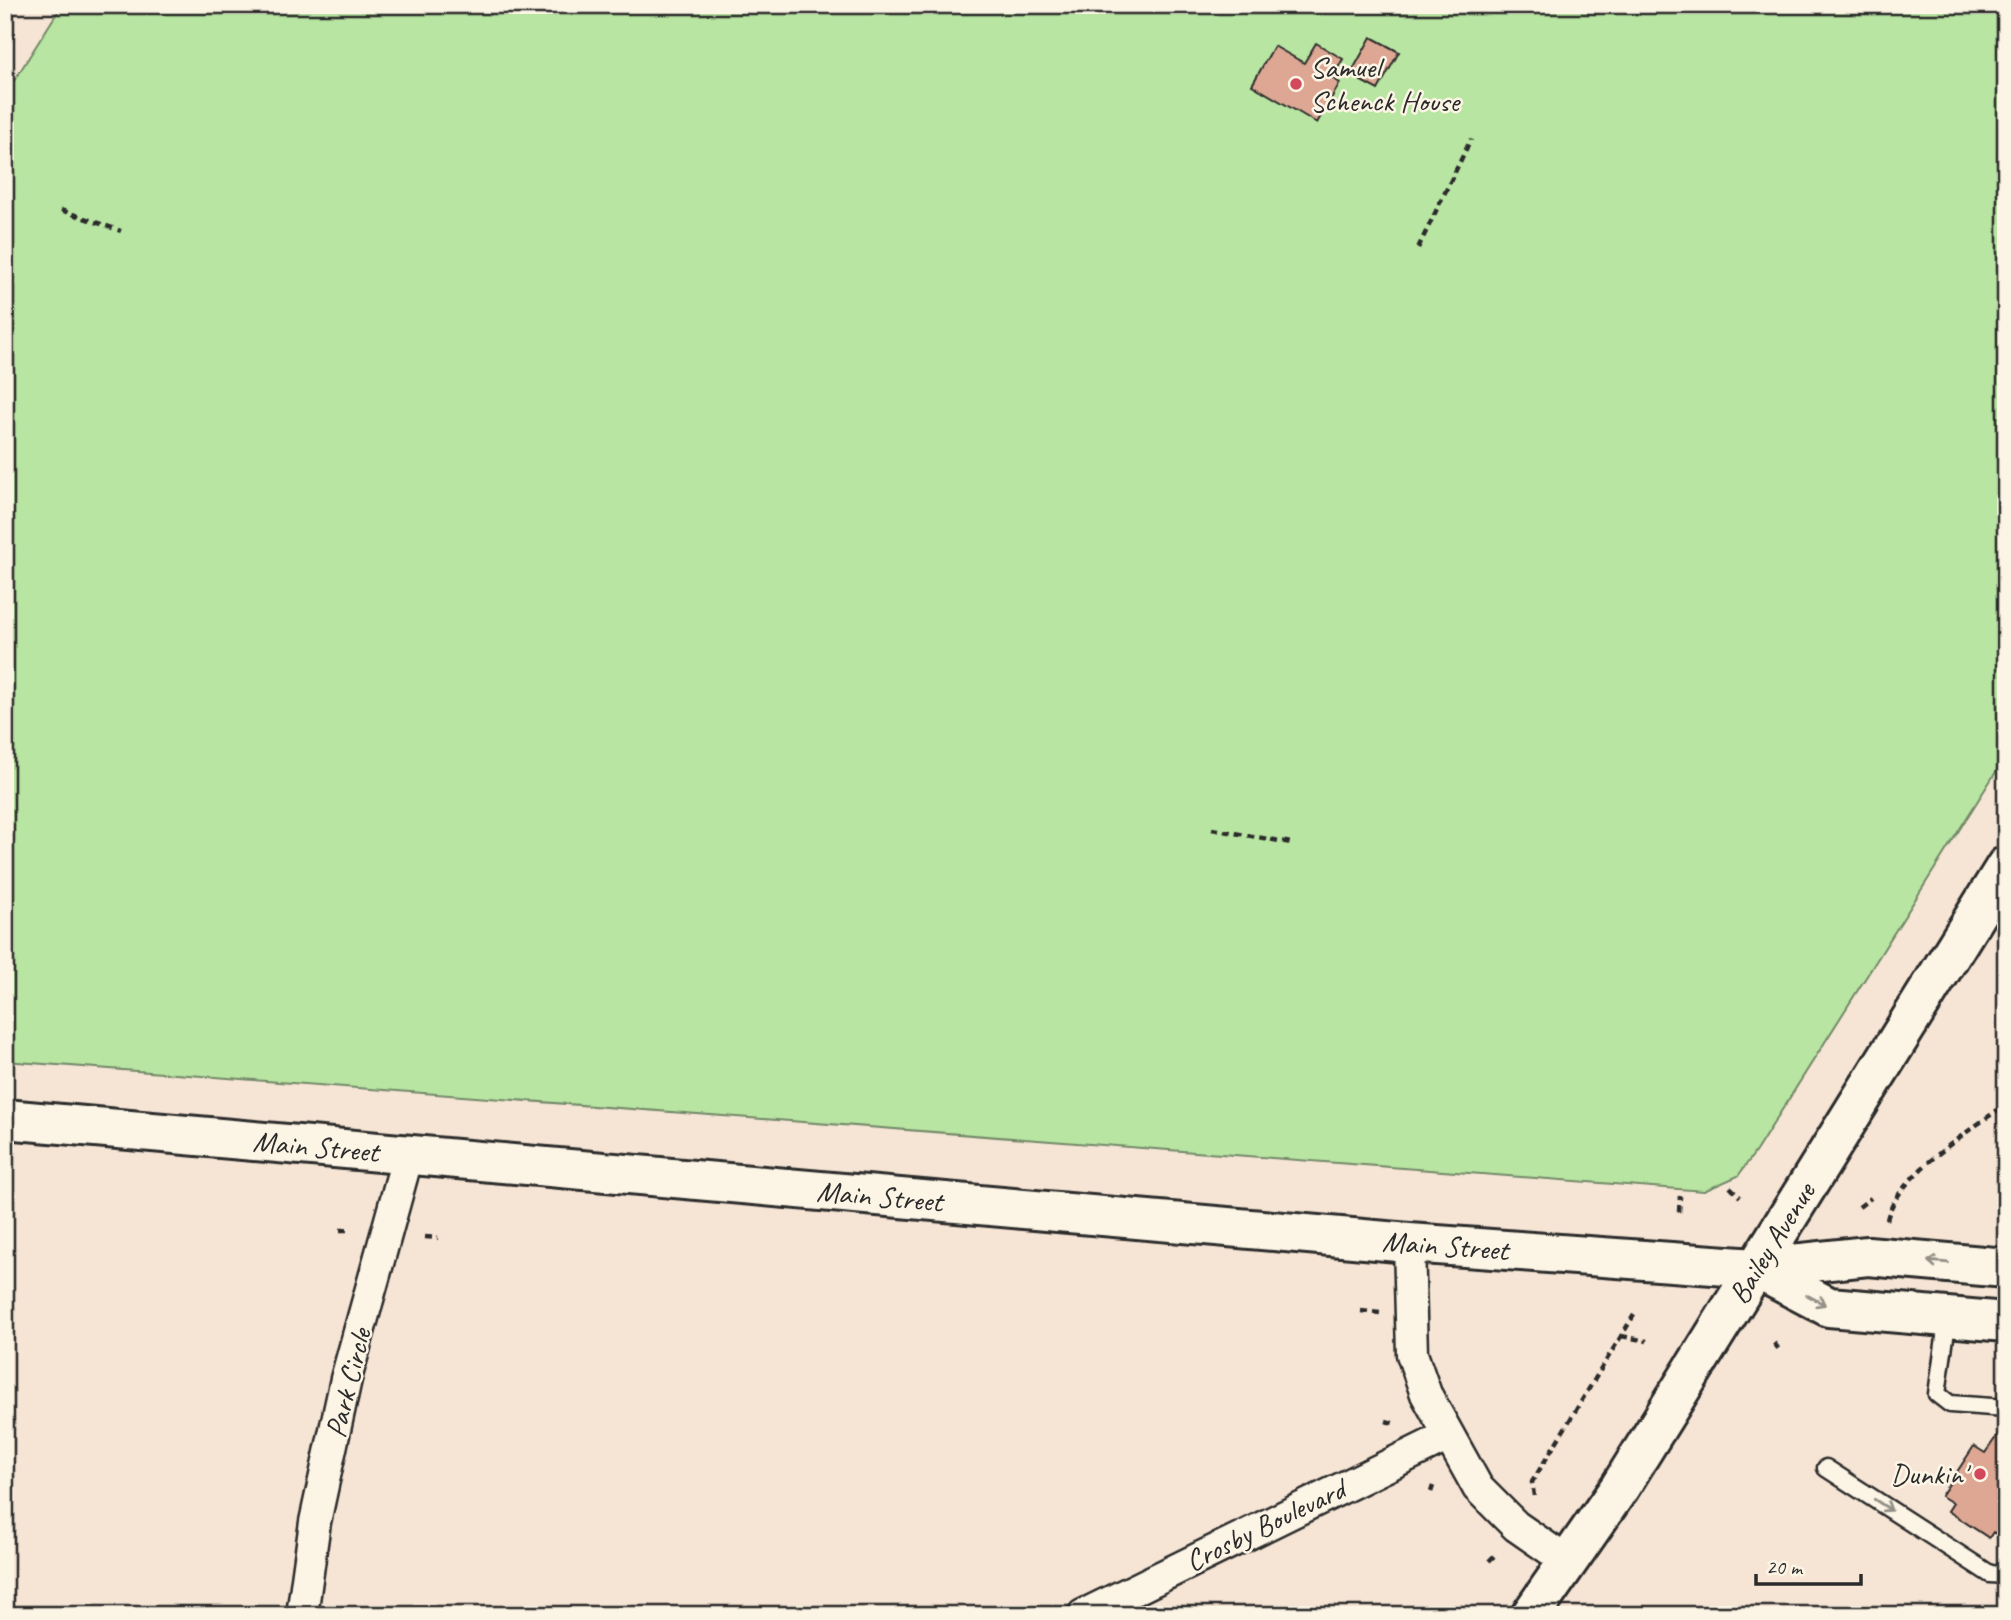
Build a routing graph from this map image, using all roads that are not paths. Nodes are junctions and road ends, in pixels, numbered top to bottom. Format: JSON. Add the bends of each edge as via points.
{"nodes":[{"id":1,"x":2006,"y":866,"type":"edge"},
{"id":2,"x":5,"y":1119,"type":"edge"},
{"id":3,"x":408,"y":1155,"type":"junction"},
{"id":4,"x":1409,"y":1243,"type":"junction"},
{"id":5,"x":1755,"y":1268,"type":"junction"},
{"id":6,"x":2006,"y":1268,"type":"edge"},
{"id":7,"x":1948,"y":1316,"type":"junction"},
{"id":8,"x":2006,"y":1322,"type":"edge"},
{"id":9,"x":2006,"y":1408,"type":"edge"},
{"id":10,"x":1448,"y":1436,"type":"junction"},
{"id":11,"x":1826,"y":1468,"type":"dead end"},
{"id":12,"x":1568,"y":1562,"type":"junction"},
{"id":13,"x":2006,"y":1575,"type":"edge"},
{"id":14,"x":302,"y":1615,"type":"edge"},
{"id":15,"x":1083,"y":1615,"type":"edge"},
{"id":16,"x":1531,"y":1615,"type":"edge"}],
"edges":[{"from":1,"to":5,"type":"main road","name":"Bailey Avenue"},
{"from":2,"to":3,"type":"main road","name":"Main Street"},
{"from":3,"to":4,"type":"main road","name":"Main Street"},
{"from":3,"to":14,"type":"street","name":"Park Circle","via":[[346,1379],[315,1522]]},
{"from":4,"to":5,"type":"main road","name":"Main Street"},
{"from":4,"to":10,"type":"street","via":[[1412,1354]]},
{"from":6,"to":5,"type":"main road","name":"Main Street","one_way":true,"via":[[1868,1256]]},
{"from":5,"to":7,"type":"main road","name":"Main Street","one_way":true,"via":[[1829,1307]]},
{"from":5,"to":12,"type":"main road","name":"Bailey Avenue","via":[[1620,1487]]},
{"from":7,"to":8,"type":"main road","name":"Main Street"},
{"from":7,"to":9,"type":"lane","via":[[1937,1394],[1950,1405]]},
{"from":10,"to":12,"type":"street","via":[[1478,1488],[1516,1526]]},
{"from":10,"to":15,"type":"street","name":"Crosby Boulevard"},
{"from":11,"to":13,"type":"lane","one_way":true,"via":[[1990,1574]]},
{"from":12,"to":16,"type":"main road","name":"Bailey Avenue"}]}
